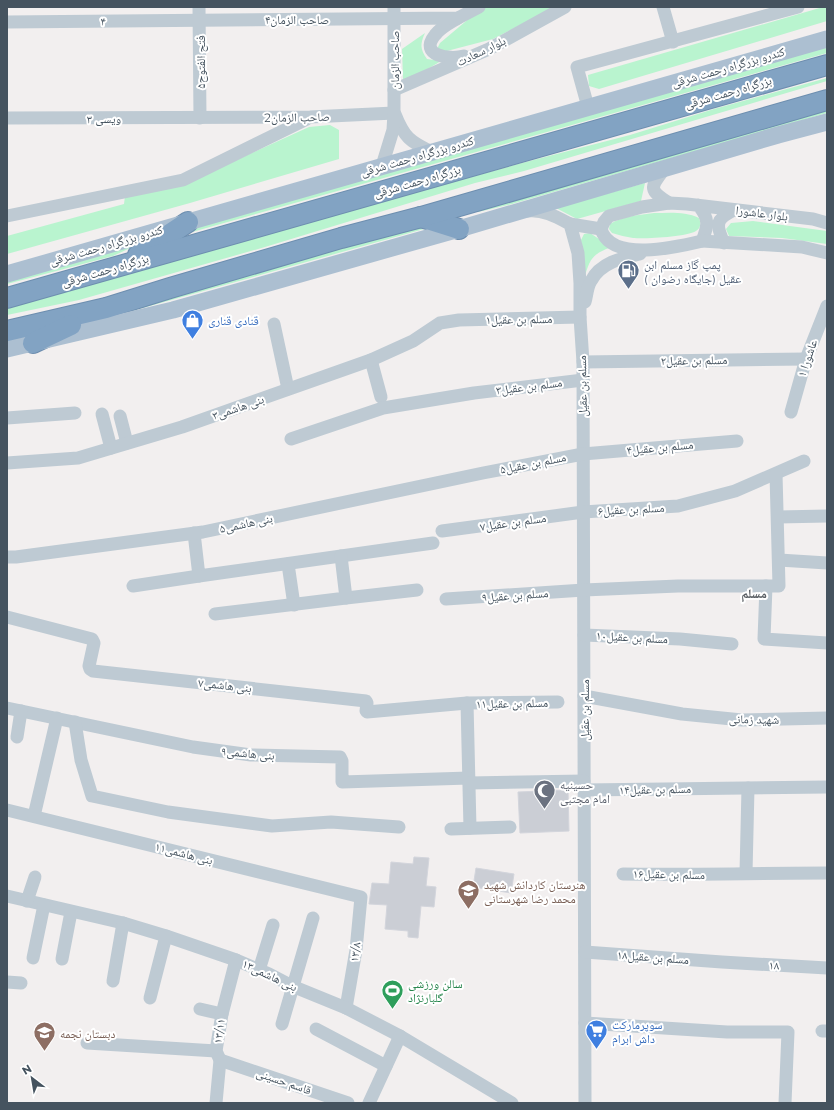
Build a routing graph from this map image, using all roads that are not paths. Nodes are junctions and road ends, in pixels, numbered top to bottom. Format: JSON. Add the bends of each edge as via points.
{"nodes":[{"id":1,"x":479,"y":7,"type":"edge"},
{"id":2,"x":565,"y":7,"type":"edge"},
{"id":3,"x":663,"y":7,"type":"edge"},
{"id":4,"x":798,"y":7,"type":"edge"},
{"id":5,"x":200,"y":13,"type":"edge"},
{"id":6,"x":394,"y":13,"type":"edge"},
{"id":7,"x":458,"y":18,"type":"junction"},
{"id":8,"x":7,"y":22,"type":"edge"},
{"id":9,"x":827,"y":39,"type":"edge"},
{"id":10,"x":673,"y":42,"type":"junction"},
{"id":11,"x":489,"y":49,"type":"junction"},
{"id":12,"x":827,"y":64,"type":"edge"},
{"id":13,"x":394,"y":90,"type":"junction"},
{"id":14,"x":827,"y":100,"type":"edge"},
{"id":15,"x":588,"y":107,"type":"junction"},
{"id":16,"x":394,"y":113,"type":"junction"},
{"id":17,"x":310,"y":117,"type":"junction"},
{"id":18,"x":7,"y":118,"type":"edge"},
{"id":19,"x":200,"y":118,"type":"junction"},
{"id":20,"x":827,"y":122,"type":"edge"},
{"id":21,"x":432,"y":152,"type":"junction"},
{"id":22,"x":382,"y":166,"type":"junction"},
{"id":23,"x":665,"y":168,"type":"junction"},
{"id":24,"x":669,"y":203,"type":"junction"},
{"id":25,"x":698,"y":205,"type":"junction"},
{"id":26,"x":734,"y":210,"type":"junction"},
{"id":27,"x":515,"y":212,"type":"junction"},
{"id":28,"x":7,"y":216,"type":"edge"},
{"id":29,"x":421,"y":217,"type":"junction"},
{"id":30,"x":188,"y":222,"type":"junction"},
{"id":31,"x":827,"y":223,"type":"edge"},
{"id":32,"x":570,"y":224,"type":"junction"},
{"id":33,"x":459,"y":229,"type":"junction"},
{"id":34,"x":601,"y":229,"type":"junction"},
{"id":35,"x":702,"y":242,"type":"junction"},
{"id":36,"x":724,"y":243,"type":"junction"},
{"id":37,"x":660,"y":250,"type":"junction"},
{"id":38,"x":827,"y":253,"type":"edge"},
{"id":39,"x":123,"y":265,"type":"junction"},
{"id":40,"x":7,"y":274,"type":"edge"},
{"id":41,"x":7,"y":298,"type":"edge"},
{"id":42,"x":827,"y":306,"type":"edge"},
{"id":43,"x":106,"y":308,"type":"junction"},
{"id":44,"x":580,"y":317,"type":"junction"},
{"id":45,"x":459,"y":320,"type":"joint"},
{"id":46,"x":274,"y":324,"type":"dead end"},
{"id":47,"x":7,"y":331,"type":"edge"},
{"id":48,"x":33,"y":343,"type":"junction"},
{"id":49,"x":7,"y":349,"type":"edge"},
{"id":50,"x":806,"y":359,"type":"junction"},
{"id":51,"x":371,"y":360,"type":"junction"},
{"id":52,"x":583,"y":362,"type":"junction"},
{"id":53,"x":583,"y":380,"type":"junction"},
{"id":54,"x":288,"y":389,"type":"junction"},
{"id":55,"x":381,"y":397,"type":"dead end"},
{"id":56,"x":791,"y":412,"type":"dead end"},
{"id":57,"x":75,"y":413,"type":"dead end"},
{"id":58,"x":102,"y":414,"type":"dead end"},
{"id":59,"x":120,"y":416,"type":"dead end"},
{"id":60,"x":7,"y":418,"type":"edge"},
{"id":61,"x":291,"y":439,"type":"dead end"},
{"id":62,"x":737,"y":441,"type":"dead end"},
{"id":63,"x":127,"y":443,"type":"junction"},
{"id":64,"x":111,"y":448,"type":"junction"},
{"id":65,"x":583,"y":454,"type":"junction"},
{"id":66,"x":804,"y":461,"type":"dead end"},
{"id":67,"x":7,"y":463,"type":"edge"},
{"id":68,"x":483,"y":473,"type":"joint"},
{"id":69,"x":776,"y":474,"type":"junction"},
{"id":70,"x":583,"y":512,"type":"junction"},
{"id":71,"x":827,"y":516,"type":"edge"},
{"id":72,"x":778,"y":517,"type":"junction"},
{"id":73,"x":442,"y":531,"type":"dead end"},
{"id":74,"x":194,"y":533,"type":"junction"},
{"id":75,"x":433,"y":543,"type":"dead end"},
{"id":76,"x":341,"y":556,"type":"junction"},
{"id":77,"x":7,"y":557,"type":"edge"},
{"id":78,"x":779,"y":560,"type":"junction"},
{"id":79,"x":827,"y":563,"type":"edge"},
{"id":80,"x":288,"y":564,"type":"junction"},
{"id":81,"x":199,"y":576,"type":"junction"},
{"id":82,"x":133,"y":586,"type":"dead end"},
{"id":83,"x":766,"y":586,"type":"junction"},
{"id":84,"x":417,"y":590,"type":"dead end"},
{"id":85,"x":584,"y":590,"type":"junction"},
{"id":86,"x":346,"y":598,"type":"junction"},
{"id":87,"x":446,"y":600,"type":"dead end"},
{"id":88,"x":294,"y":604,"type":"junction"},
{"id":89,"x":215,"y":614,"type":"dead end"},
{"id":90,"x":7,"y":617,"type":"edge"},
{"id":91,"x":584,"y":635,"type":"junction"},
{"id":92,"x":827,"y":643,"type":"edge"},
{"id":93,"x":732,"y":644,"type":"dead end"},
{"id":94,"x":584,"y":696,"type":"junction"},
{"id":95,"x":558,"y":702,"type":"dead end"},
{"id":96,"x":467,"y":703,"type":"junction"},
{"id":97,"x":7,"y":708,"type":"edge"},
{"id":98,"x":21,"y":711,"type":"junction"},
{"id":99,"x":57,"y":718,"type":"junction"},
{"id":100,"x":827,"y":718,"type":"edge"},
{"id":101,"x":75,"y":722,"type":"junction"},
{"id":102,"x":17,"y":737,"type":"dead end"},
{"id":103,"x":469,"y":780,"type":"junction"},
{"id":104,"x":584,"y":786,"type":"junction"},
{"id":105,"x":827,"y":787,"type":"edge"},
{"id":106,"x":748,"y":788,"type":"junction"},
{"id":107,"x":7,"y":811,"type":"edge"},
{"id":108,"x":34,"y":816,"type":"junction"},
{"id":109,"x":510,"y":827,"type":"dead end"},
{"id":110,"x":399,"y":828,"type":"dead end"},
{"id":111,"x":470,"y":828,"type":"junction"},
{"id":112,"x":450,"y":829,"type":"dead end"},
{"id":113,"x":746,"y":873,"type":"junction"},
{"id":114,"x":827,"y":873,"type":"edge"},
{"id":115,"x":622,"y":874,"type":"dead end"},
{"id":116,"x":34,"y":877,"type":"dead end"},
{"id":117,"x":7,"y":896,"type":"edge"},
{"id":118,"x":361,"y":897,"type":"joint"},
{"id":119,"x":27,"y":901,"type":"junction"},
{"id":120,"x":44,"y":905,"type":"junction"},
{"id":121,"x":71,"y":912,"type":"junction"},
{"id":122,"x":312,"y":918,"type":"dead end"},
{"id":123,"x":123,"y":923,"type":"junction"},
{"id":124,"x":273,"y":925,"type":"dead end"},
{"id":125,"x":166,"y":936,"type":"junction"},
{"id":126,"x":585,"y":952,"type":"junction"},
{"id":127,"x":33,"y":958,"type":"dead end"},
{"id":128,"x":62,"y":959,"type":"dead end"},
{"id":129,"x":236,"y":960,"type":"junction"},
{"id":130,"x":722,"y":962,"type":"joint"},
{"id":131,"x":827,"y":968,"type":"edge"},
{"id":132,"x":259,"y":970,"type":"junction"},
{"id":133,"x":113,"y":981,"type":"dead end"},
{"id":134,"x":7,"y":982,"type":"edge"},
{"id":135,"x":21,"y":983,"type":"dead end"},
{"id":136,"x":292,"y":986,"type":"junction"},
{"id":137,"x":150,"y":998,"type":"dead end"},
{"id":138,"x":346,"y":1008,"type":"junction"},
{"id":139,"x":200,"y":1009,"type":"dead end"},
{"id":140,"x":222,"y":1014,"type":"junction"},
{"id":141,"x":585,"y":1023,"type":"junction"},
{"id":142,"x":282,"y":1024,"type":"dead end"},
{"id":143,"x":316,"y":1029,"type":"dead end"},
{"id":144,"x":400,"y":1036,"type":"junction"},
{"id":145,"x":87,"y":1043,"type":"dead end"},
{"id":146,"x":218,"y":1055,"type":"junction"},
{"id":147,"x":386,"y":1066,"type":"junction"},
{"id":148,"x":216,"y":1103,"type":"edge"},
{"id":149,"x":348,"y":1103,"type":"edge"},
{"id":150,"x":369,"y":1103,"type":"edge"},
{"id":151,"x":512,"y":1103,"type":"edge"},
{"id":152,"x":585,"y":1103,"type":"edge"},
{"id":153,"x":785,"y":1103,"type":"edge"}],
"edges":[{"from":1,"to":7,"type":"street"},
{"from":2,"to":11,"type":"street","name":"بلوار سعادت"},
{"from":3,"to":10,"type":"street"},
{"from":4,"to":10,"type":"street"},
{"from":5,"to":6,"type":"street","name":"صاحب الزمان۴"},
{"from":5,"to":8,"type":"street","name":"۴"},
{"from":5,"to":19,"type":"street","name":"فتح الفتوح۵"},
{"from":6,"to":7,"type":"street"},
{"from":6,"to":13,"type":"street","name":"صاحب الزمان"},
{"from":7,"to":11,"type":"street","via":[[434,36],[431,42],[433,52],[442,57],[458,58]]},
{"from":9,"to":15,"type":"main road","name":"کندرو بزرگراه رحمت شرقی"},
{"from":10,"to":15,"type":"street","via":[[577,67]]},
{"from":11,"to":13,"type":"street","name":"بلوار سعادت"},
{"from":12,"to":39,"type":"highway","name":"بزرگراه رحمت شرقی"},
{"from":13,"to":16,"type":"street","name":"صاحب الزمان"},
{"from":14,"to":29,"type":"highway"},
{"from":15,"to":21,"type":"main road","name":"کندرو بزرگراه رحمت شرقی"},
{"from":16,"to":17,"type":"street","name":"2صاحب الزمان"},
{"from":16,"to":21,"type":"street","via":[[400,127],[413,143]]},
{"from":16,"to":22,"type":"street","name":"صاحب الزمان","via":[[393,130]]},
{"from":17,"to":19,"type":"street","name":"2صاحب الزمان"},
{"from":17,"to":28,"type":"street","via":[[183,180]]},
{"from":18,"to":19,"type":"street","name":"ویسی ۳"},
{"from":20,"to":23,"type":"main road"},
{"from":21,"to":22,"type":"main road","name":"کندرو بزرگراه رحمت شرقی"},
{"from":22,"to":30,"type":"main road","name":"کندرو بزرگراه رحمت شرقی"},
{"from":23,"to":24,"type":"street","via":[[653,187],[656,195]]},
{"from":23,"to":27,"type":"main road"},
{"from":24,"to":25,"type":"street","name":"بلوار عاشورا"},
{"from":24,"to":34,"type":"street","name":"بلوار عاشورا","via":[[609,216]]},
{"from":25,"to":26,"type":"street","name":"بلوار عاشورا"},
{"from":25,"to":35,"type":"street","via":[[704,212],[707,222]]},
{"from":26,"to":31,"type":"street","name":"بلوار عاشورا","via":[[813,219]]},
{"from":26,"to":36,"type":"street","via":[[722,216],[718,223],[718,232]]},
{"from":27,"to":32,"type":"street","via":[[536,210]]},
{"from":27,"to":33,"type":"main road"},
{"from":29,"to":33,"type":"highway"},
{"from":29,"to":43,"type":"highway","via":[[340,238]]},
{"from":30,"to":39,"type":"highway"},
{"from":30,"to":40,"type":"main road","name":"کندرو بزرگراه رحمت شرقی"},
{"from":32,"to":34,"type":"street"},
{"from":32,"to":44,"type":"street","name":"مسلم بن عقیل","via":[[578,253]]},
{"from":33,"to":48,"type":"main road","via":[[173,310]]},
{"from":34,"to":37,"type":"street","via":[[609,242],[623,248]]},
{"from":35,"to":36,"type":"street"},
{"from":35,"to":37,"type":"street"},
{"from":36,"to":38,"type":"street","via":[[802,247]]},
{"from":37,"to":44,"type":"street","via":[[623,258],[602,267],[591,281]]},
{"from":39,"to":41,"type":"highway","name":"بزرگراه رحمت شرقی"},
{"from":42,"to":50,"type":"street","name":"عاشورا ۱"},
{"from":43,"to":47,"type":"highway"},
{"from":43,"to":48,"type":"highway"},
{"from":44,"to":45,"type":"street","name":"مسلم بن عقیل۱"},
{"from":44,"to":52,"type":"street","name":"مسلم بن عقیل"},
{"from":45,"to":51,"type":"street","name":"بنی هاشمی۳","via":[[440,323],[413,341]]},
{"from":46,"to":54,"type":"street"},
{"from":48,"to":49,"type":"main road"},
{"from":50,"to":52,"type":"street","name":"مسلم بن عقیل۲"},
{"from":50,"to":56,"type":"street","name":"عاشورا ۱"},
{"from":51,"to":54,"type":"street","name":"بنی هاشمی۳"},
{"from":51,"to":55,"type":"street"},
{"from":52,"to":53,"type":"street","name":"مسلم بن عقیل"},
{"from":53,"to":61,"type":"street","name":"مسلم بن عقیل۳","via":[[474,393],[383,408]]},
{"from":53,"to":65,"type":"street","name":"مسلم بن عقیل"},
{"from":54,"to":63,"type":"street","name":"بنی هاشمی۳","via":[[182,427]]},
{"from":57,"to":60,"type":"street"},
{"from":58,"to":64,"type":"street"},
{"from":59,"to":63,"type":"street"},
{"from":62,"to":65,"type":"street","name":"مسلم بن عقیل۴"},
{"from":63,"to":64,"type":"street","name":"بنی هاشمی۳"},
{"from":64,"to":67,"type":"street","name":"بنی هاشمی۳","via":[[78,458]]},
{"from":65,"to":68,"type":"street","name":"مسلم بن عقیل۵"},
{"from":65,"to":70,"type":"street","name":"مسلم بن عقیل"},
{"from":66,"to":69,"type":"street","name":"مسلم بن عقیل۶"},
{"from":68,"to":74,"type":"street","name":"بنی هاشمی۵"},
{"from":69,"to":70,"type":"street","name":"مسلم بن عقیل۶","via":[[735,491],[678,506]]},
{"from":69,"to":72,"type":"street"},
{"from":70,"to":73,"type":"street","name":"مسلم بن عقیل۷"},
{"from":70,"to":85,"type":"street","name":"مسلم بن عقیل"},
{"from":71,"to":72,"type":"street"},
{"from":72,"to":78,"type":"street"},
{"from":74,"to":77,"type":"street","name":"بنی هاشمی۵","via":[[16,558]]},
{"from":74,"to":81,"type":"street"},
{"from":75,"to":76,"type":"street"},
{"from":76,"to":80,"type":"street"},
{"from":76,"to":86,"type":"street"},
{"from":78,"to":79,"type":"street"},
{"from":78,"to":83,"type":"street","via":[[779,586]]},
{"from":80,"to":81,"type":"street"},
{"from":80,"to":88,"type":"street"},
{"from":81,"to":82,"type":"street"},
{"from":83,"to":85,"type":"street","name":"مسلم بن عقیل۹"},
{"from":83,"to":92,"type":"street","via":[[764,639]]},
{"from":84,"to":86,"type":"street"},
{"from":85,"to":87,"type":"street","name":"مسلم بن عقیل۹"},
{"from":85,"to":91,"type":"street","name":"مسلم بن عقیل"},
{"from":86,"to":88,"type":"street"},
{"from":88,"to":89,"type":"street"},
{"from":90,"to":96,"type":"street","name":"بنی هاشمی۷","via":[[92,638],[94,643],[89,666],[93,671],[366,701],[368,712]]},
{"from":91,"to":93,"type":"street","name":"مسلم بن عقیل۱۰"},
{"from":91,"to":94,"type":"street","name":"مسلم بن عقیل"},
{"from":94,"to":100,"type":"street","name":"شهید زمانی","via":[[682,714],[742,720]]},
{"from":94,"to":104,"type":"street","name":"مسلم بن عقیل"},
{"from":95,"to":96,"type":"street","name":"مسلم بن عقیل۱۱"},
{"from":96,"to":103,"type":"street"},
{"from":97,"to":98,"type":"street","name":"بنی هاشمی۹"},
{"from":98,"to":99,"type":"street","name":"بنی هاشمی۹"},
{"from":98,"to":102,"type":"street"},
{"from":99,"to":101,"type":"street","name":"بنی هاشمی۹"},
{"from":99,"to":108,"type":"street"},
{"from":101,"to":103,"type":"street","name":"بنی هاشمی۹","via":[[193,747],[252,755],[340,757],[342,782]]},
{"from":101,"to":110,"type":"street","via":[[81,760],[92,796],[168,812],[272,826],[331,822]]},
{"from":103,"to":104,"type":"street","name":"مسلم بن عقیل۱۴"},
{"from":103,"to":111,"type":"street"},
{"from":104,"to":106,"type":"street","name":"مسلم بن عقیل۱۴"},
{"from":104,"to":126,"type":"street","name":"مسلم بن عقیل"},
{"from":105,"to":106,"type":"street","name":"مسلم بن عقیل۱۴"},
{"from":106,"to":113,"type":"street"},
{"from":107,"to":108,"type":"street","name":"بنی هاشمی۱۱"},
{"from":108,"to":118,"type":"street","name":"بنی هاشمی۱۱"},
{"from":109,"to":111,"type":"street"},
{"from":111,"to":112,"type":"street"},
{"from":113,"to":114,"type":"street","name":"مسلم بن عقیل۱۶"},
{"from":113,"to":115,"type":"street","name":"مسلم بن عقیل۱۶"},
{"from":116,"to":119,"type":"street"},
{"from":117,"to":119,"type":"street","name":"بنی هاشمی۱۳"},
{"from":118,"to":138,"type":"street","name":"۱۳/۸","via":[[356,950]]},
{"from":119,"to":120,"type":"street","name":"بنی هاشمی۱۳"},
{"from":120,"to":121,"type":"street","name":"بنی هاشمی۱۳"},
{"from":120,"to":127,"type":"street"},
{"from":121,"to":123,"type":"street","name":"بنی هاشمی۱۳"},
{"from":121,"to":128,"type":"street"},
{"from":122,"to":136,"type":"street"},
{"from":123,"to":125,"type":"street","name":"بنی هاشمی۱۳"},
{"from":123,"to":133,"type":"street"},
{"from":124,"to":132,"type":"street"},
{"from":125,"to":129,"type":"street","name":"بنی هاشمی۱۳"},
{"from":125,"to":137,"type":"street"},
{"from":126,"to":130,"type":"street","name":"مسلم بن عقیل۱۸"},
{"from":126,"to":141,"type":"street","name":"مسلم بن عقیل"},
{"from":129,"to":132,"type":"street","name":"بنی هاشمی۱۳"},
{"from":129,"to":140,"type":"street","name":"۱۳/۱۱"},
{"from":130,"to":131,"type":"street","name":"۱۸"},
{"from":132,"to":136,"type":"street","name":"بنی هاشمی۱۳"},
{"from":134,"to":135,"type":"street"},
{"from":136,"to":138,"type":"street","name":"بنی هاشمی۱۳"},
{"from":136,"to":142,"type":"street"},
{"from":138,"to":144,"type":"street","name":"بنی هاشمی۱۳"},
{"from":139,"to":140,"type":"street"},
{"from":140,"to":146,"type":"street","name":"۱۳/۱۱"},
{"from":141,"to":152,"type":"street","name":"مسلم بن عقیل"},
{"from":141,"to":153,"type":"street","via":[[727,1032],[788,1032]]},
{"from":143,"to":147,"type":"street"},
{"from":144,"to":147,"type":"street"},
{"from":144,"to":151,"type":"street","name":"بنی هاشمی۱۳"},
{"from":145,"to":146,"type":"street","name":"قاسم حسینی"},
{"from":146,"to":148,"type":"street","name":"۱۳/۱۱"},
{"from":146,"to":149,"type":"street","name":"قاسم حسینی"},
{"from":147,"to":150,"type":"street"}]}
